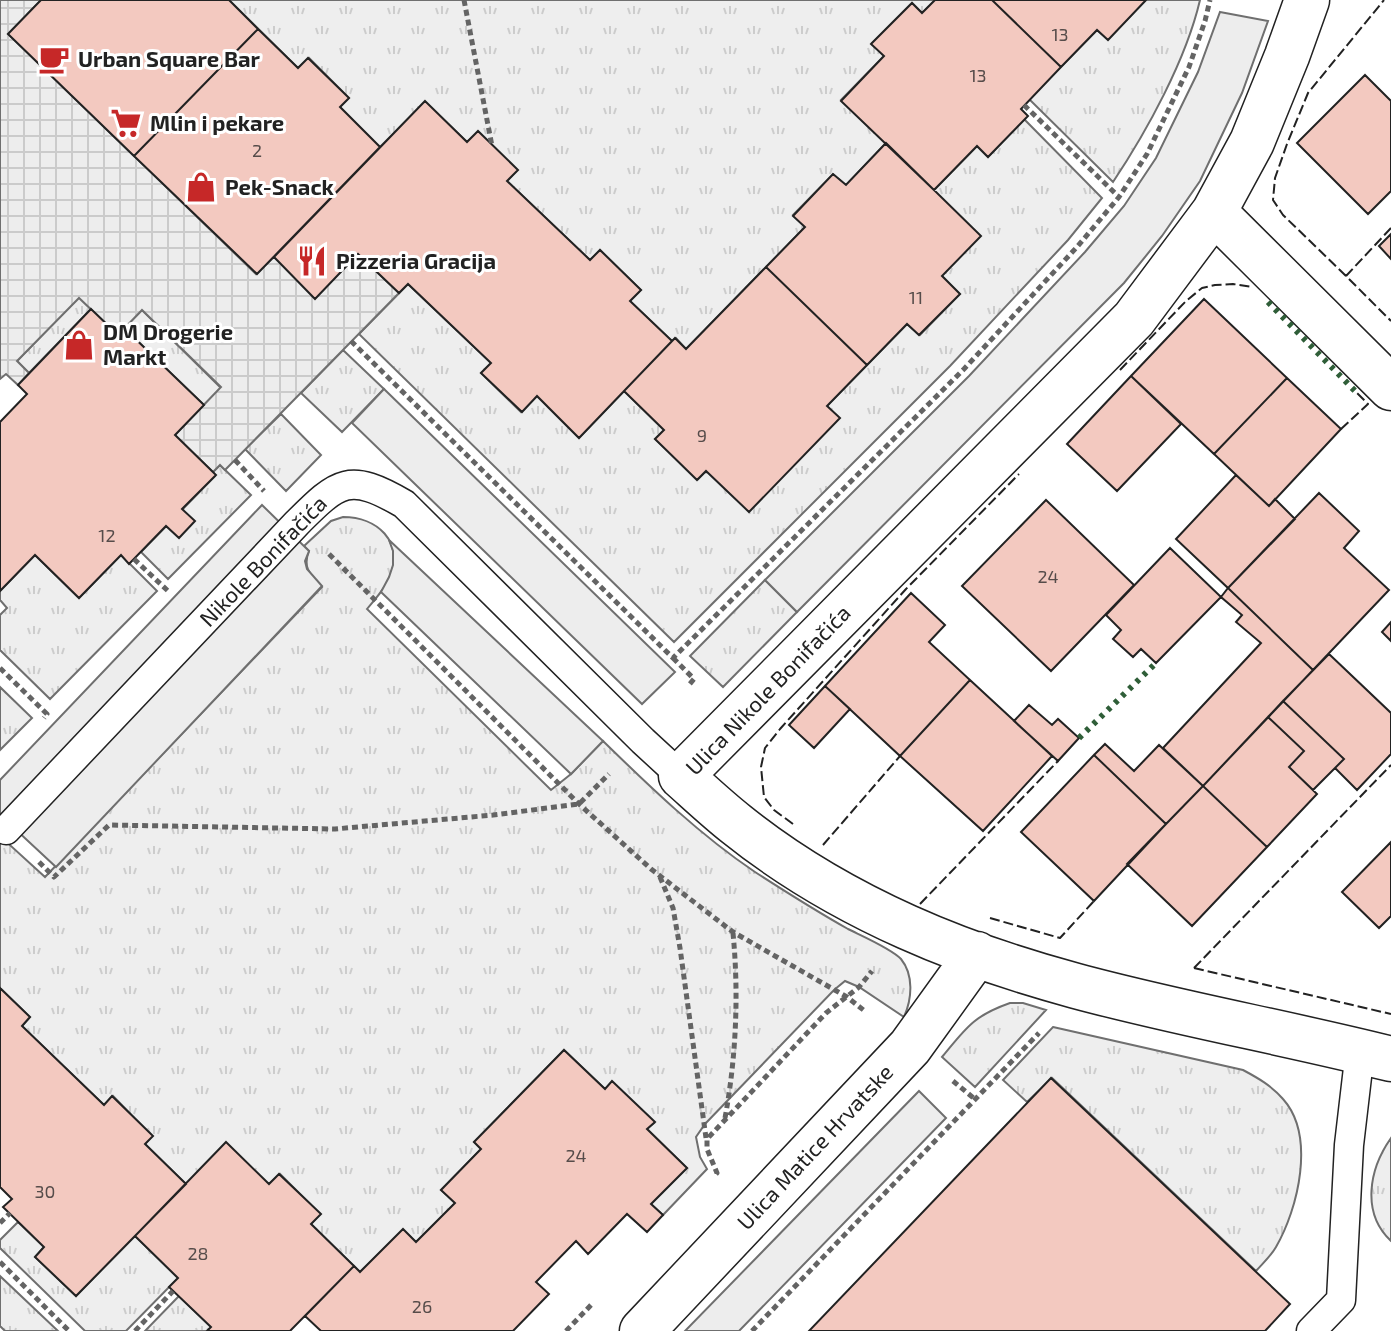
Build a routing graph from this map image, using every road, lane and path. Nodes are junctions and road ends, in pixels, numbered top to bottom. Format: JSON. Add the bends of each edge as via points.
{"nodes":[{"id":1,"x":464,"y":0,"type":"edge"},
{"id":2,"x":1210,"y":0,"type":"edge"},
{"id":3,"x":1307,"y":0,"type":"edge"},
{"id":4,"x":1024,"y":105,"type":"dead end"},
{"id":5,"x":492,"y":146,"type":"dead end"},
{"id":6,"x":1119,"y":197,"type":"junction"},
{"id":7,"x":1214,"y":212,"type":"junction"},
{"id":8,"x":351,"y":341,"type":"dead end"},
{"id":9,"x":1391,"y":388,"type":"edge"},
{"id":10,"x":235,"y":460,"type":"dead end"},
{"id":11,"x":266,"y":493,"type":"dead end"},
{"id":12,"x":134,"y":559,"type":"dead end"},
{"id":13,"x":168,"y":591,"type":"dead end"},
{"id":14,"x":374,"y":600,"type":"dead end"},
{"id":15,"x":673,"y":658,"type":"junction"},
{"id":16,"x":0,"y":668,"type":"edge"},
{"id":17,"x":38,"y":723,"type":"dead end"},
{"id":18,"x":643,"y":741,"type":"junction"},
{"id":19,"x":681,"y":776,"type":"junction"},
{"id":20,"x":579,"y":804,"type":"junction"},
{"id":21,"x":6,"y":830,"type":"joint"},
{"id":22,"x":660,"y":876,"type":"junction"},
{"id":23,"x":733,"y":932,"type":"junction"},
{"id":24,"x":977,"y":954,"type":"junction"},
{"id":25,"x":847,"y":997,"type":"junction"},
{"id":26,"x":1044,"y":1027,"type":"dead end"},
{"id":27,"x":910,"y":1047,"type":"junction"},
{"id":28,"x":1376,"y":1055,"type":"edge"},
{"id":29,"x":976,"y":1100,"type":"junction"},
{"id":30,"x":725,"y":1119,"type":"junction"},
{"id":31,"x":707,"y":1139,"type":"junction"},
{"id":32,"x":707,"y":1183,"type":"dead end"},
{"id":33,"x":10,"y":1213,"type":"dead end"},
{"id":34,"x":0,"y":1223,"type":"edge"},
{"id":35,"x":0,"y":1262,"type":"edge"},
{"id":36,"x":173,"y":1291,"type":"dead end"},
{"id":37,"x":596,"y":1299,"type":"dead end"},
{"id":38,"x":69,"y":1331,"type":"edge"},
{"id":39,"x":135,"y":1331,"type":"edge"},
{"id":40,"x":566,"y":1331,"type":"edge"},
{"id":41,"x":642,"y":1331,"type":"edge"},
{"id":42,"x":752,"y":1331,"type":"edge"},
{"id":43,"x":1311,"y":1331,"type":"edge"}],
"edges":[{"from":1,"to":5,"type":"path"},
{"from":2,"to":6,"type":"path","via":[[1189,67],[1147,154]]},
{"from":3,"to":7,"type":"street","name":"Ulica Nikole Bonifačića","via":[[1252,142]]},
{"from":4,"to":6,"type":"path"},
{"from":6,"to":15,"type":"path","via":[[964,369]]},
{"from":7,"to":9,"type":"street"},
{"from":7,"to":19,"type":"street","name":"Ulica Nikole Bonifačića","via":[[1134,319]]},
{"from":8,"to":15,"type":"path"},
{"from":10,"to":11,"type":"path"},
{"from":12,"to":13,"type":"path"},
{"from":14,"to":20,"type":"path"},
{"from":15,"to":18,"type":"path","via":[[694,679]]},
{"from":16,"to":17,"type":"path","via":[[47,714]]},
{"from":18,"to":19,"type":"lane","name":"Nikole Bonifačića"},
{"from":18,"to":20,"type":"path"},
{"from":18,"to":21,"type":"lane","name":"Nikole Bonifačića","via":[[404,504],[363,485],[344,486],[326,494],[297,523]]},
{"from":19,"to":24,"type":"street","name":"Ulica Nikole Bonifačića","via":[[736,824],[841,894]]},
{"from":20,"to":21,"type":"path","via":[[335,829],[109,825],[54,877]]},
{"from":20,"to":22,"type":"path"},
{"from":22,"to":23,"type":"path"},
{"from":22,"to":31,"type":"path","via":[[673,908]]},
{"from":23,"to":25,"type":"path"},
{"from":23,"to":30,"type":"path","via":[[736,1021]]},
{"from":24,"to":27,"type":"street","name":"Ulica Matice Hrvatske"},
{"from":24,"to":28,"type":"street","name":"Ulica Nikole Bonifačića","via":[[1064,983]]},
{"from":25,"to":27,"type":"path"},
{"from":25,"to":30,"type":"path"},
{"from":26,"to":29,"type":"path"},
{"from":27,"to":29,"type":"path"},
{"from":27,"to":41,"type":"street","name":"Ulica Matice Hrvatske"},
{"from":28,"to":43,"type":"lane","via":[[1349,1145],[1341,1300]]},
{"from":29,"to":42,"type":"path"},
{"from":30,"to":31,"type":"path"},
{"from":31,"to":32,"type":"path","via":[[717,1173]]},
{"from":33,"to":34,"type":"path"},
{"from":35,"to":38,"type":"path"},
{"from":36,"to":39,"type":"path"},
{"from":37,"to":40,"type":"path"}]}
